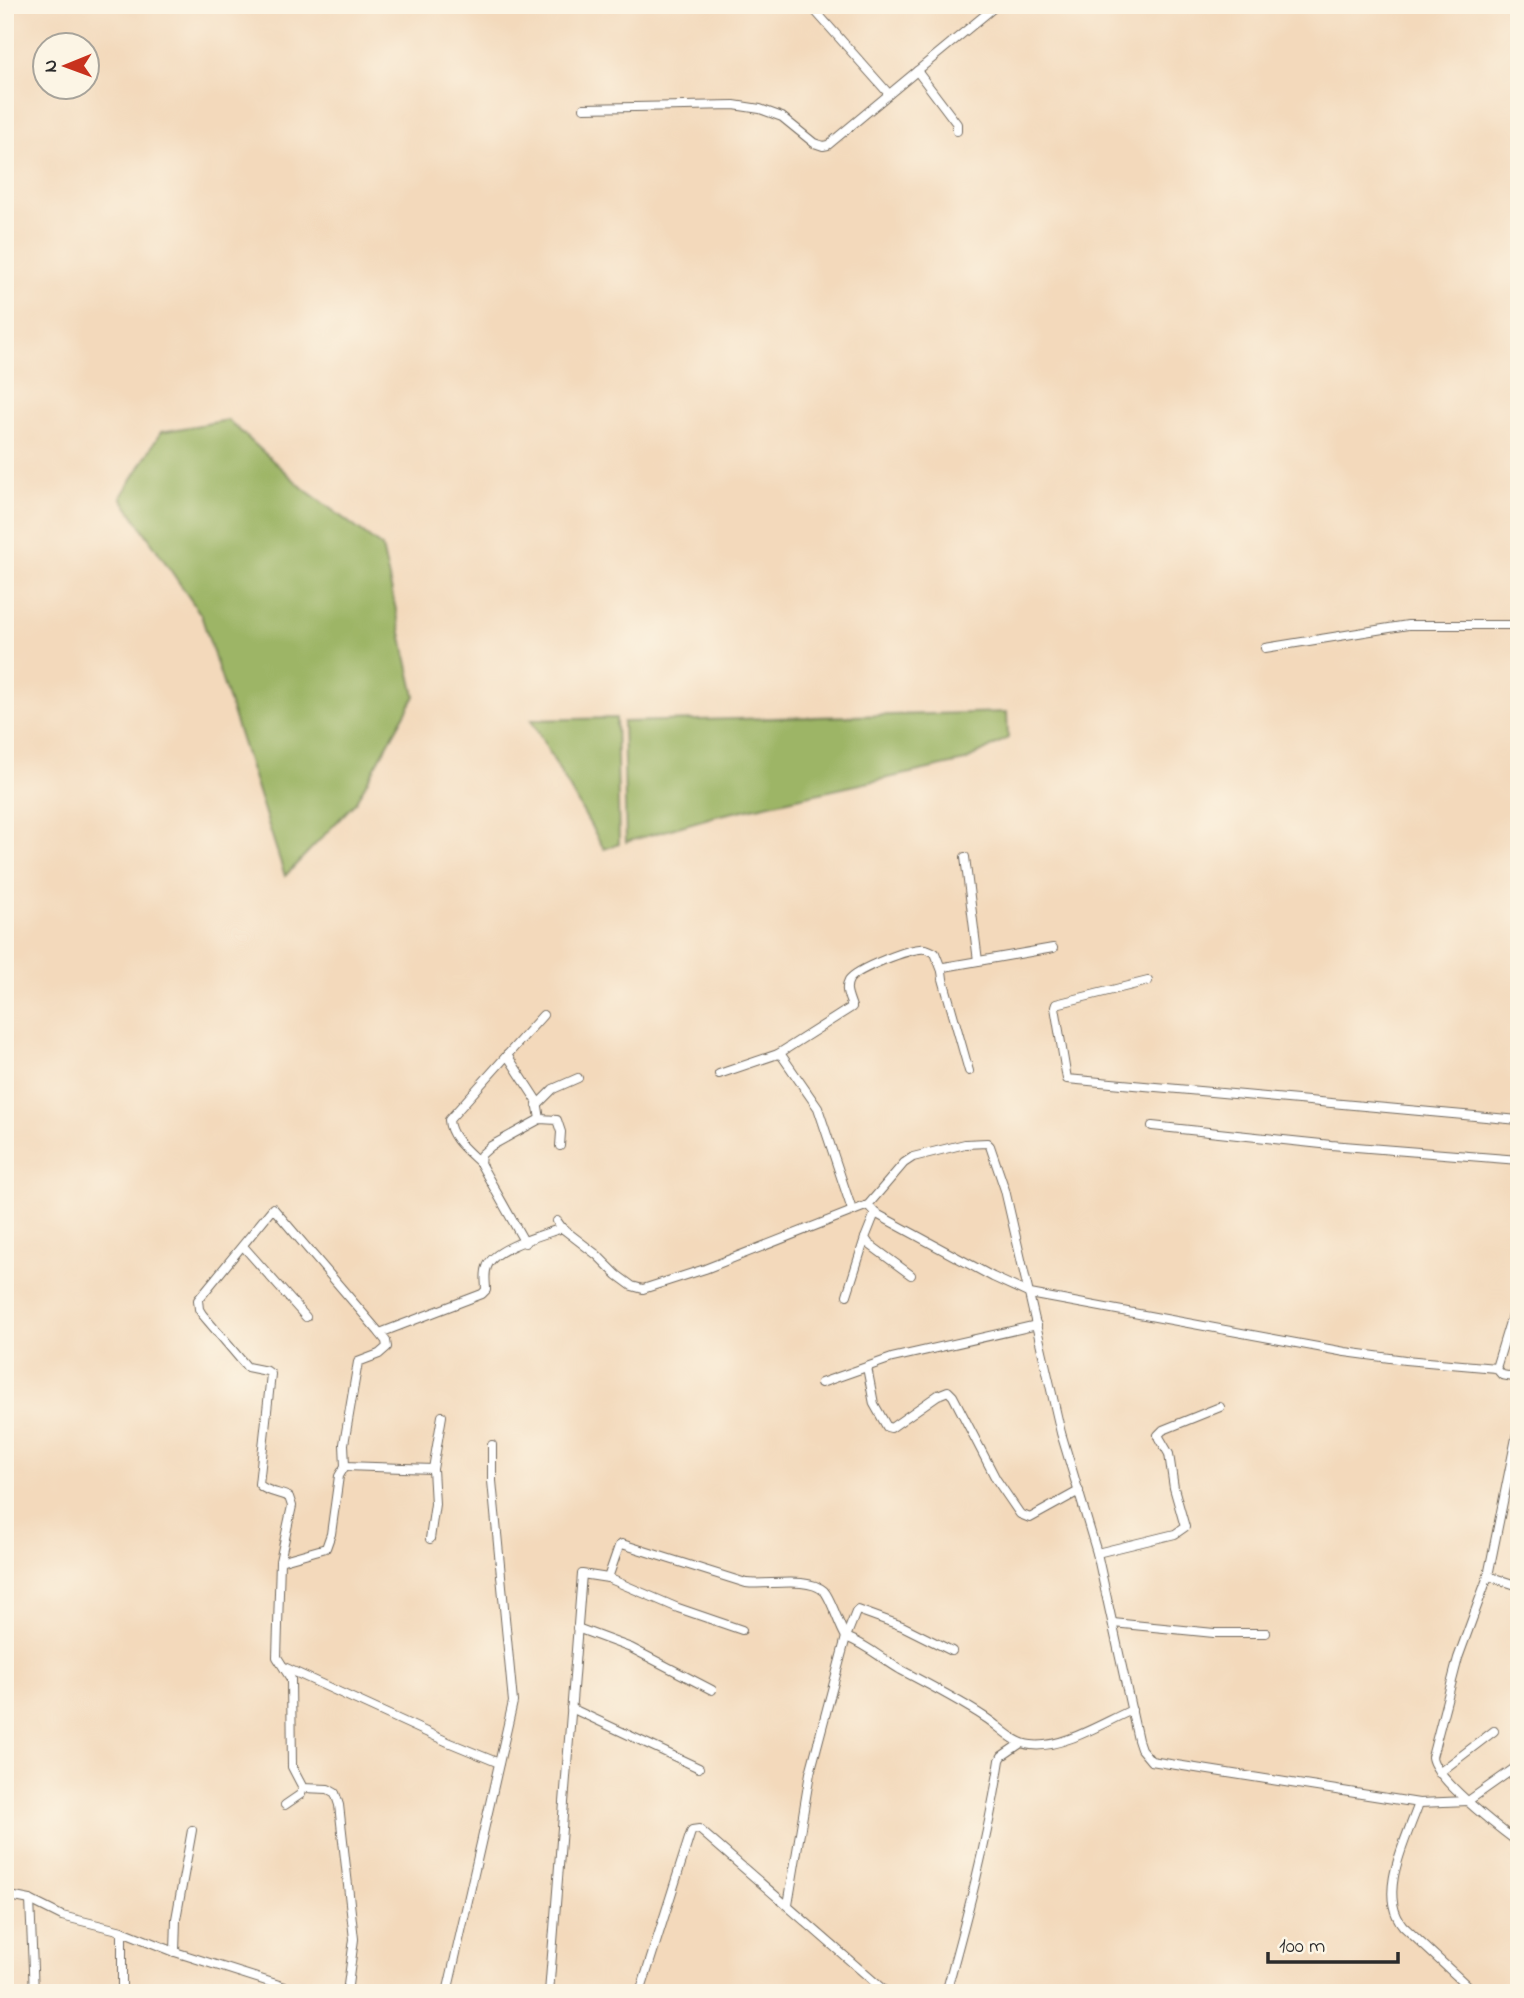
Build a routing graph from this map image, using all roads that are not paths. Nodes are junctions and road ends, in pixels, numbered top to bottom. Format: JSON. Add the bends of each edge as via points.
{"nodes":[{"id":1,"x":810,"y":5,"type":"edge"},
{"id":2,"x":997,"y":5,"type":"edge"},
{"id":3,"x":917,"y":71,"type":"junction"},
{"id":4,"x":889,"y":94,"type":"junction"},
{"id":5,"x":584,"y":108,"type":"dead end"},
{"id":6,"x":957,"y":131,"type":"dead end"},
{"id":7,"x":1519,"y":625,"type":"edge"},
{"id":8,"x":1265,"y":648,"type":"dead end"},
{"id":9,"x":965,"y":857,"type":"dead end"},
{"id":10,"x":1053,"y":948,"type":"dead end"},
{"id":11,"x":978,"y":961,"type":"junction"},
{"id":12,"x":942,"y":971,"type":"junction"},
{"id":13,"x":1148,"y":981,"type":"dead end"},
{"id":14,"x":544,"y":1015,"type":"dead end"},
{"id":15,"x":778,"y":1054,"type":"junction"},
{"id":16,"x":507,"y":1055,"type":"junction"},
{"id":17,"x":969,"y":1071,"type":"dead end"},
{"id":18,"x":719,"y":1074,"type":"dead end"},
{"id":19,"x":578,"y":1078,"type":"dead end"},
{"id":20,"x":537,"y":1105,"type":"junction"},
{"id":21,"x":540,"y":1119,"type":"junction"},
{"id":22,"x":1519,"y":1120,"type":"edge"},
{"id":23,"x":1152,"y":1126,"type":"dead end"},
{"id":24,"x":560,"y":1146,"type":"dead end"},
{"id":25,"x":1519,"y":1160,"type":"edge"},
{"id":26,"x":480,"y":1163,"type":"junction"},
{"id":27,"x":868,"y":1205,"type":"junction"},
{"id":28,"x":852,"y":1210,"type":"junction"},
{"id":29,"x":875,"y":1213,"type":"junction"},
{"id":30,"x":865,"y":1237,"type":"junction"},
{"id":31,"x":525,"y":1243,"type":"junction"},
{"id":32,"x":243,"y":1246,"type":"junction"},
{"id":33,"x":911,"y":1275,"type":"dead end"},
{"id":34,"x":1519,"y":1292,"type":"edge"},
{"id":35,"x":1030,"y":1294,"type":"junction"},
{"id":36,"x":847,"y":1295,"type":"dead end"},
{"id":37,"x":306,"y":1317,"type":"dead end"},
{"id":38,"x":1037,"y":1325,"type":"junction"},
{"id":39,"x":380,"y":1333,"type":"junction"},
{"id":40,"x":867,"y":1367,"type":"junction"},
{"id":41,"x":1496,"y":1368,"type":"junction"},
{"id":42,"x":1519,"y":1378,"type":"edge"},
{"id":43,"x":821,"y":1383,"type":"dead end"},
{"id":44,"x":1220,"y":1407,"type":"dead end"},
{"id":45,"x":442,"y":1416,"type":"dead end"},
{"id":46,"x":1519,"y":1423,"type":"edge"},
{"id":47,"x":492,"y":1445,"type":"dead end"},
{"id":48,"x":345,"y":1466,"type":"junction"},
{"id":49,"x":433,"y":1469,"type":"junction"},
{"id":50,"x":1079,"y":1491,"type":"junction"},
{"id":51,"x":430,"y":1539,"type":"dead end"},
{"id":52,"x":1097,"y":1553,"type":"junction"},
{"id":53,"x":280,"y":1561,"type":"junction"},
{"id":54,"x":1488,"y":1576,"type":"junction"},
{"id":55,"x":608,"y":1578,"type":"junction"},
{"id":56,"x":1519,"y":1587,"type":"edge"},
{"id":57,"x":1113,"y":1623,"type":"junction"},
{"id":58,"x":578,"y":1628,"type":"junction"},
{"id":59,"x":742,"y":1630,"type":"dead end"},
{"id":60,"x":1266,"y":1633,"type":"dead end"},
{"id":61,"x":846,"y":1637,"type":"junction"},
{"id":62,"x":952,"y":1651,"type":"dead end"},
{"id":63,"x":283,"y":1666,"type":"junction"},
{"id":64,"x":712,"y":1690,"type":"dead end"},
{"id":65,"x":571,"y":1708,"type":"junction"},
{"id":66,"x":1132,"y":1710,"type":"junction"},
{"id":67,"x":1494,"y":1731,"type":"dead end"},
{"id":68,"x":1021,"y":1743,"type":"junction"},
{"id":69,"x":499,"y":1763,"type":"junction"},
{"id":70,"x":1519,"y":1765,"type":"edge"},
{"id":71,"x":699,"y":1768,"type":"dead end"},
{"id":72,"x":1439,"y":1773,"type":"junction"},
{"id":73,"x":303,"y":1788,"type":"junction"},
{"id":74,"x":1468,"y":1801,"type":"junction"},
{"id":75,"x":1419,"y":1803,"type":"junction"},
{"id":76,"x":285,"y":1805,"type":"dead end"},
{"id":77,"x":192,"y":1830,"type":"dead end"},
{"id":78,"x":1519,"y":1843,"type":"edge"},
{"id":79,"x":5,"y":1895,"type":"edge"},
{"id":80,"x":30,"y":1900,"type":"junction"},
{"id":81,"x":788,"y":1905,"type":"junction"},
{"id":82,"x":122,"y":1931,"type":"junction"},
{"id":83,"x":175,"y":1952,"type":"junction"},
{"id":84,"x":878,"y":1988,"type":"edge"},
{"id":85,"x":34,"y":1993,"type":"edge"},
{"id":86,"x":122,"y":1993,"type":"edge"},
{"id":87,"x":304,"y":1993,"type":"edge"},
{"id":88,"x":347,"y":1993,"type":"edge"},
{"id":89,"x":447,"y":1993,"type":"edge"},
{"id":90,"x":550,"y":1993,"type":"edge"},
{"id":91,"x":640,"y":1993,"type":"edge"},
{"id":92,"x":887,"y":1993,"type":"edge"},
{"id":93,"x":946,"y":1993,"type":"edge"},
{"id":94,"x":1475,"y":1993,"type":"edge"}],
"edges":[{"from":1,"to":4,"type":"street"},
{"from":2,"to":3,"type":"street"},
{"from":3,"to":4,"type":"street"},
{"from":3,"to":6,"type":"street","via":[[957,124]]},
{"from":4,"to":5,"type":"street","via":[[823,146],[782,117],[760,109],[734,105]]},
{"from":7,"to":8,"type":"street","via":[[1408,625]]},
{"from":9,"to":11,"type":"street"},
{"from":10,"to":11,"type":"street"},
{"from":11,"to":12,"type":"street"},
{"from":12,"to":15,"type":"street","via":[[935,953],[926,948],[859,971],[846,990],[852,1007]]},
{"from":12,"to":17,"type":"street"},
{"from":13,"to":22,"type":"street","via":[[1056,1004],[1067,1079]]},
{"from":14,"to":16,"type":"street"},
{"from":15,"to":18,"type":"street"},
{"from":15,"to":28,"type":"street","via":[[818,1108]]},
{"from":16,"to":20,"type":"street"},
{"from":16,"to":26,"type":"street","via":[[449,1120],[456,1138]]},
{"from":19,"to":20,"type":"street","via":[[553,1089]]},
{"from":20,"to":21,"type":"street"},
{"from":21,"to":24,"type":"street","via":[[560,1124]]},
{"from":21,"to":26,"type":"street","via":[[491,1146],[481,1155]]},
{"from":23,"to":25,"type":"street"},
{"from":26,"to":31,"type":"street"},
{"from":27,"to":28,"type":"street"},
{"from":27,"to":29,"type":"street"},
{"from":27,"to":35,"type":"street","via":[[913,1157],[987,1143],[1005,1190]]},
{"from":28,"to":31,"type":"street","via":[[643,1289],[617,1275],[560,1224]]},
{"from":29,"to":30,"type":"street"},
{"from":29,"to":35,"type":"street"},
{"from":30,"to":33,"type":"street"},
{"from":30,"to":36,"type":"street"},
{"from":31,"to":39,"type":"street","via":[[493,1257],[482,1294]]},
{"from":32,"to":37,"type":"street"},
{"from":32,"to":39,"type":"street","via":[[273,1208]]},
{"from":32,"to":53,"type":"street","via":[[198,1300],[199,1309],[247,1367],[271,1374],[259,1484],[289,1497],[292,1506]]},
{"from":34,"to":41,"type":"street"},
{"from":35,"to":38,"type":"street"},
{"from":35,"to":41,"type":"street","via":[[1345,1352]]},
{"from":38,"to":40,"type":"street"},
{"from":38,"to":50,"type":"street"},
{"from":39,"to":48,"type":"street","via":[[387,1347],[358,1362],[344,1444]]},
{"from":40,"to":43,"type":"street"},
{"from":40,"to":50,"type":"street","via":[[874,1404],[887,1427],[948,1391],[996,1479],[1025,1518]]},
{"from":41,"to":42,"type":"street","via":[[1502,1375]]},
{"from":44,"to":52,"type":"street","via":[[1157,1435],[1169,1454],[1184,1517],[1182,1531]]},
{"from":45,"to":49,"type":"street"},
{"from":46,"to":54,"type":"street"},
{"from":47,"to":69,"type":"street","via":[[513,1702]]},
{"from":48,"to":49,"type":"street"},
{"from":48,"to":53,"type":"street","via":[[339,1476],[326,1548]]},
{"from":49,"to":51,"type":"street"},
{"from":50,"to":52,"type":"street"},
{"from":52,"to":57,"type":"street"},
{"from":53,"to":63,"type":"street","via":[[277,1657]]},
{"from":54,"to":56,"type":"street"},
{"from":54,"to":72,"type":"street","via":[[1458,1658],[1433,1752],[1433,1765]]},
{"from":55,"to":58,"type":"street","via":[[582,1573]]},
{"from":55,"to":59,"type":"street"},
{"from":55,"to":61,"type":"street","via":[[622,1544],[746,1583],[818,1587],[826,1593]]},
{"from":57,"to":60,"type":"street"},
{"from":57,"to":66,"type":"street"},
{"from":58,"to":64,"type":"street","via":[[631,1648]]},
{"from":58,"to":65,"type":"street"},
{"from":61,"to":62,"type":"street","via":[[859,1610]]},
{"from":61,"to":68,"type":"street","via":[[863,1643]]},
{"from":61,"to":81,"type":"street","via":[[810,1773]]},
{"from":63,"to":69,"type":"street"},
{"from":63,"to":73,"type":"street","via":[[292,1688],[292,1767]]},
{"from":65,"to":71,"type":"street"},
{"from":65,"to":90,"type":"street"},
{"from":66,"to":68,"type":"street","via":[[1057,1743]]},
{"from":66,"to":75,"type":"street","via":[[1141,1749],[1151,1761]]},
{"from":67,"to":72,"type":"street"},
{"from":68,"to":93,"type":"street","via":[[1000,1760],[977,1879]]},
{"from":69,"to":89,"type":"street"},
{"from":70,"to":74,"type":"street"},
{"from":72,"to":74,"type":"street"},
{"from":73,"to":76,"type":"street"},
{"from":73,"to":88,"type":"street","via":[[328,1789],[335,1793],[339,1805],[354,1938]]},
{"from":74,"to":75,"type":"street"},
{"from":74,"to":78,"type":"street"},
{"from":75,"to":94,"type":"street","via":[[1395,1868],[1392,1909],[1403,1926]]},
{"from":77,"to":83,"type":"street","via":[[176,1919]]},
{"from":79,"to":80,"type":"street"},
{"from":80,"to":82,"type":"street","via":[[62,1916]]},
{"from":80,"to":85,"type":"street"},
{"from":81,"to":84,"type":"street"},
{"from":81,"to":91,"type":"street","via":[[703,1832],[692,1830]]},
{"from":82,"to":83,"type":"street"},
{"from":82,"to":86,"type":"street"},
{"from":83,"to":87,"type":"street"},
{"from":84,"to":92,"type":"street"}]}
